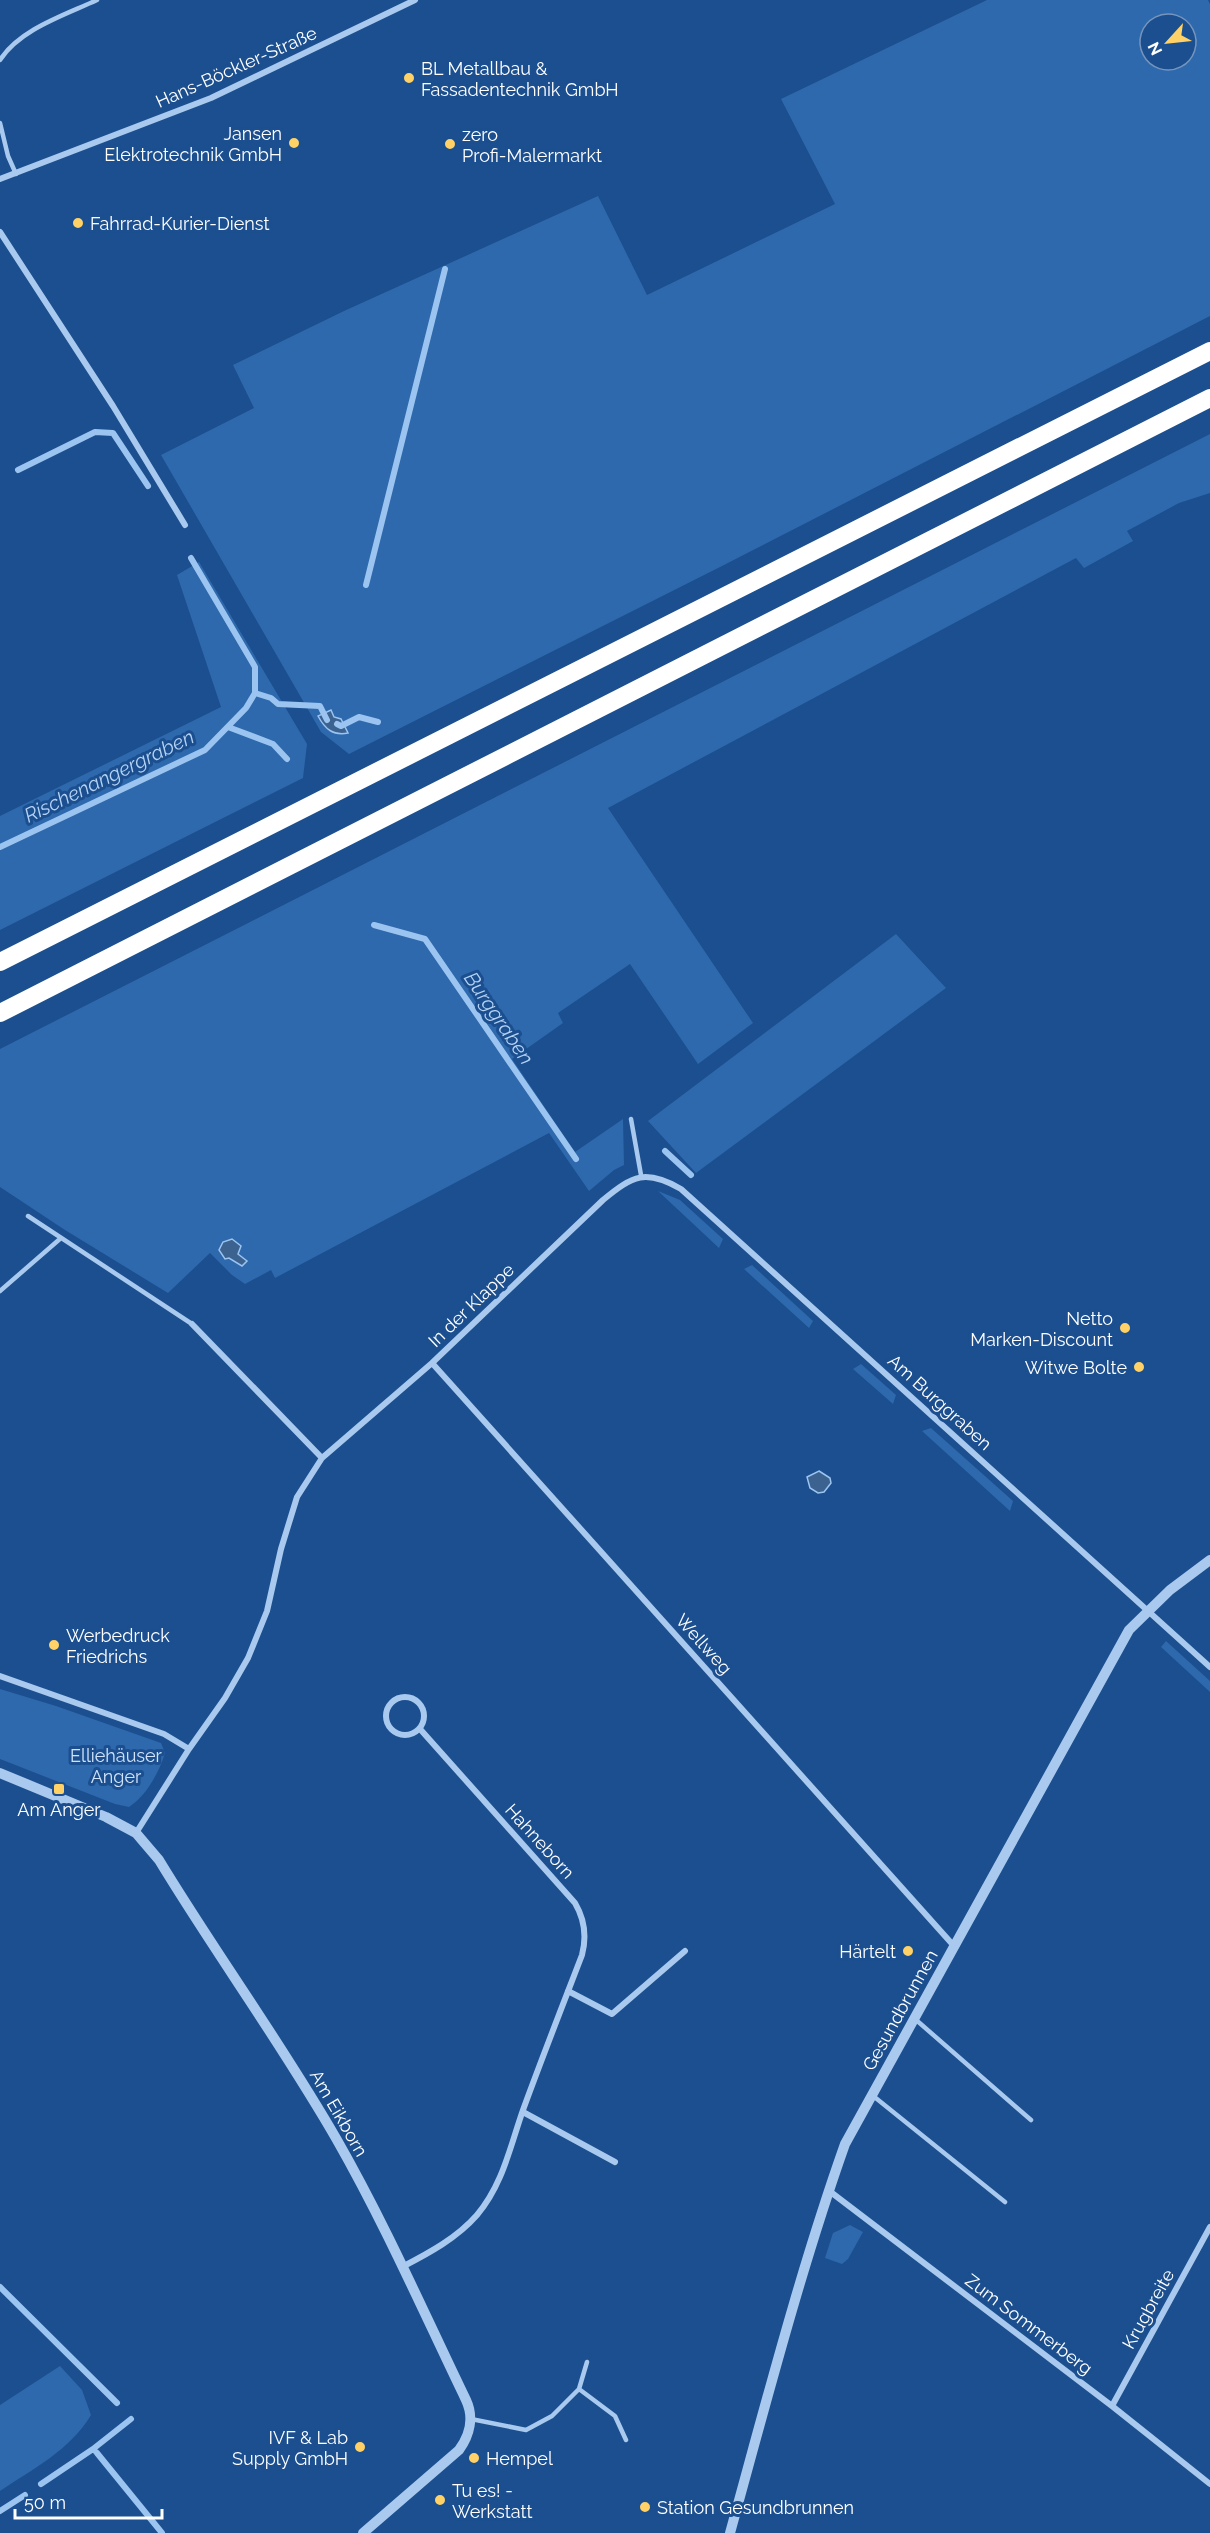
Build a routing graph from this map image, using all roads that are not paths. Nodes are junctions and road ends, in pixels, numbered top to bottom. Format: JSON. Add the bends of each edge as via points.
{"nodes":[{"id":1,"x":97,"y":0,"type":"edge"},
{"id":2,"x":415,"y":0,"type":"edge"},
{"id":3,"x":0,"y":60,"type":"edge"},
{"id":4,"x":0,"y":123,"type":"edge"},
{"id":5,"x":16,"y":174,"type":"junction"},
{"id":6,"x":0,"y":180,"type":"edge"},
{"id":7,"x":0,"y":232,"type":"edge"},
{"id":8,"x":1210,"y":351,"type":"edge"},
{"id":9,"x":1210,"y":398,"type":"edge"},
{"id":10,"x":185,"y":525,"type":"dead end"},
{"id":11,"x":0,"y":962,"type":"edge"},
{"id":12,"x":0,"y":1013,"type":"edge"},
{"id":13,"x":631,"y":1119,"type":"dead end"},
{"id":14,"x":641,"y":1175,"type":"junction"},
{"id":15,"x":28,"y":1216,"type":"dead end"},
{"id":16,"x":60,"y":1238,"type":"junction"},
{"id":17,"x":0,"y":1292,"type":"edge"},
{"id":18,"x":192,"y":1324,"type":"joint"},
{"id":19,"x":432,"y":1363,"type":"junction"},
{"id":20,"x":322,"y":1458,"type":"junction"},
{"id":21,"x":1210,"y":1560,"type":"edge"},
{"id":22,"x":1148,"y":1610,"type":"junction"},
{"id":23,"x":1210,"y":1667,"type":"edge"},
{"id":24,"x":0,"y":1676,"type":"edge"},
{"id":25,"x":420,"y":1729,"type":"junction"},
{"id":26,"x":189,"y":1749,"type":"junction"},
{"id":27,"x":0,"y":1773,"type":"edge"},
{"id":28,"x":136,"y":1833,"type":"junction"},
{"id":29,"x":954,"y":1946,"type":"junction"},
{"id":30,"x":684,"y":1951,"type":"dead end"},
{"id":31,"x":568,"y":1991,"type":"junction"},
{"id":32,"x":915,"y":2019,"type":"junction"},
{"id":33,"x":872,"y":2095,"type":"junction"},
{"id":34,"x":523,"y":2112,"type":"junction"},
{"id":35,"x":1031,"y":2120,"type":"dead end"},
{"id":36,"x":615,"y":2162,"type":"dead end"},
{"id":37,"x":828,"y":2190,"type":"junction"},
{"id":38,"x":1005,"y":2202,"type":"dead end"},
{"id":39,"x":1210,"y":2227,"type":"edge"},
{"id":40,"x":401,"y":2267,"type":"junction"},
{"id":41,"x":587,"y":2362,"type":"dead end"},
{"id":42,"x":579,"y":2389,"type":"junction"},
{"id":43,"x":1112,"y":2406,"type":"junction"},
{"id":44,"x":471,"y":2419,"type":"junction"},
{"id":45,"x":626,"y":2440,"type":"dead end"},
{"id":46,"x":1210,"y":2484,"type":"edge"},
{"id":47,"x":363,"y":2533,"type":"edge"},
{"id":48,"x":730,"y":2533,"type":"edge"}],
"edges":[{"from":1,"to":3,"type":"lane","via":[[37,28],[8,48]]},
{"from":2,"to":5,"type":"street","name":"Hans-Böckler-Straße","via":[[211,98]]},
{"from":4,"to":5,"type":"lane"},
{"from":5,"to":6,"type":"street","name":"Hans-Böckler-Straße"},
{"from":7,"to":10,"type":"street"},
{"from":8,"to":11,"type":"highway"},
{"from":9,"to":12,"type":"highway"},
{"from":13,"to":14,"type":"lane"},
{"from":14,"to":19,"type":"street","name":"In der Klappe","via":[[603,1200]]},
{"from":14,"to":22,"type":"street","name":"Am Burggraben","via":[[662,1178],[681,1189]]},
{"from":15,"to":16,"type":"lane"},
{"from":16,"to":17,"type":"lane"},
{"from":16,"to":18,"type":"lane"},
{"from":18,"to":20,"type":"street"},
{"from":19,"to":20,"type":"street","name":"In der Klappe"},
{"from":19,"to":29,"type":"street","name":"Wellweg"},
{"from":20,"to":26,"type":"street","name":"In der Klappe","via":[[297,1497],[267,1611],[248,1658]]},
{"from":21,"to":22,"type":"street","name":"Gesundbrunnen"},
{"from":22,"to":23,"type":"street","name":"Am Burggraben"},
{"from":22,"to":29,"type":"street","name":"Gesundbrunnen","via":[[1129,1630]]},
{"from":24,"to":26,"type":"street","via":[[164,1734]]},
{"from":25,"to":25,"type":"street","via":[[424,1720],[418,1702],[409,1697],[390,1704],[386,1713],[392,1731],[411,1735]]},
{"from":25,"to":31,"type":"street","name":"Hahneborn","via":[[575,1903],[584,1923],[584,1946]]},
{"from":26,"to":28,"type":"street","name":"In der Klappe"},
{"from":27,"to":28,"type":"street","name":"Am Eikborn"},
{"from":28,"to":40,"type":"street","name":"Am Eikborn","via":[[159,1860],[306,2087]]},
{"from":29,"to":32,"type":"street","name":"Gesundbrunnen"},
{"from":30,"to":31,"type":"street","via":[[612,2014]]},
{"from":31,"to":34,"type":"street","name":"Hahneborn"},
{"from":32,"to":33,"type":"street","name":"Gesundbrunnen"},
{"from":32,"to":35,"type":"lane"},
{"from":33,"to":37,"type":"street","name":"Gesundbrunnen","via":[[845,2144]]},
{"from":33,"to":38,"type":"lane"},
{"from":34,"to":36,"type":"street"},
{"from":34,"to":40,"type":"street","name":"Hahneborn","via":[[500,2179],[476,2216],[438,2249]]},
{"from":37,"to":43,"type":"street","name":"Zum Sommerberg"},
{"from":37,"to":48,"type":"street","name":"Gesundbrunnen"},
{"from":39,"to":43,"type":"street","name":"Krugbreite"},
{"from":40,"to":44,"type":"street","name":"Am Eikborn","via":[[469,2407]]},
{"from":41,"to":42,"type":"lane"},
{"from":42,"to":44,"type":"lane","via":[[552,2416],[526,2430]]},
{"from":42,"to":45,"type":"lane","via":[[615,2416]]},
{"from":43,"to":46,"type":"street","name":"Zum Sommerberg"},
{"from":44,"to":47,"type":"street","via":[[464,2442],[455,2454]]}]}
